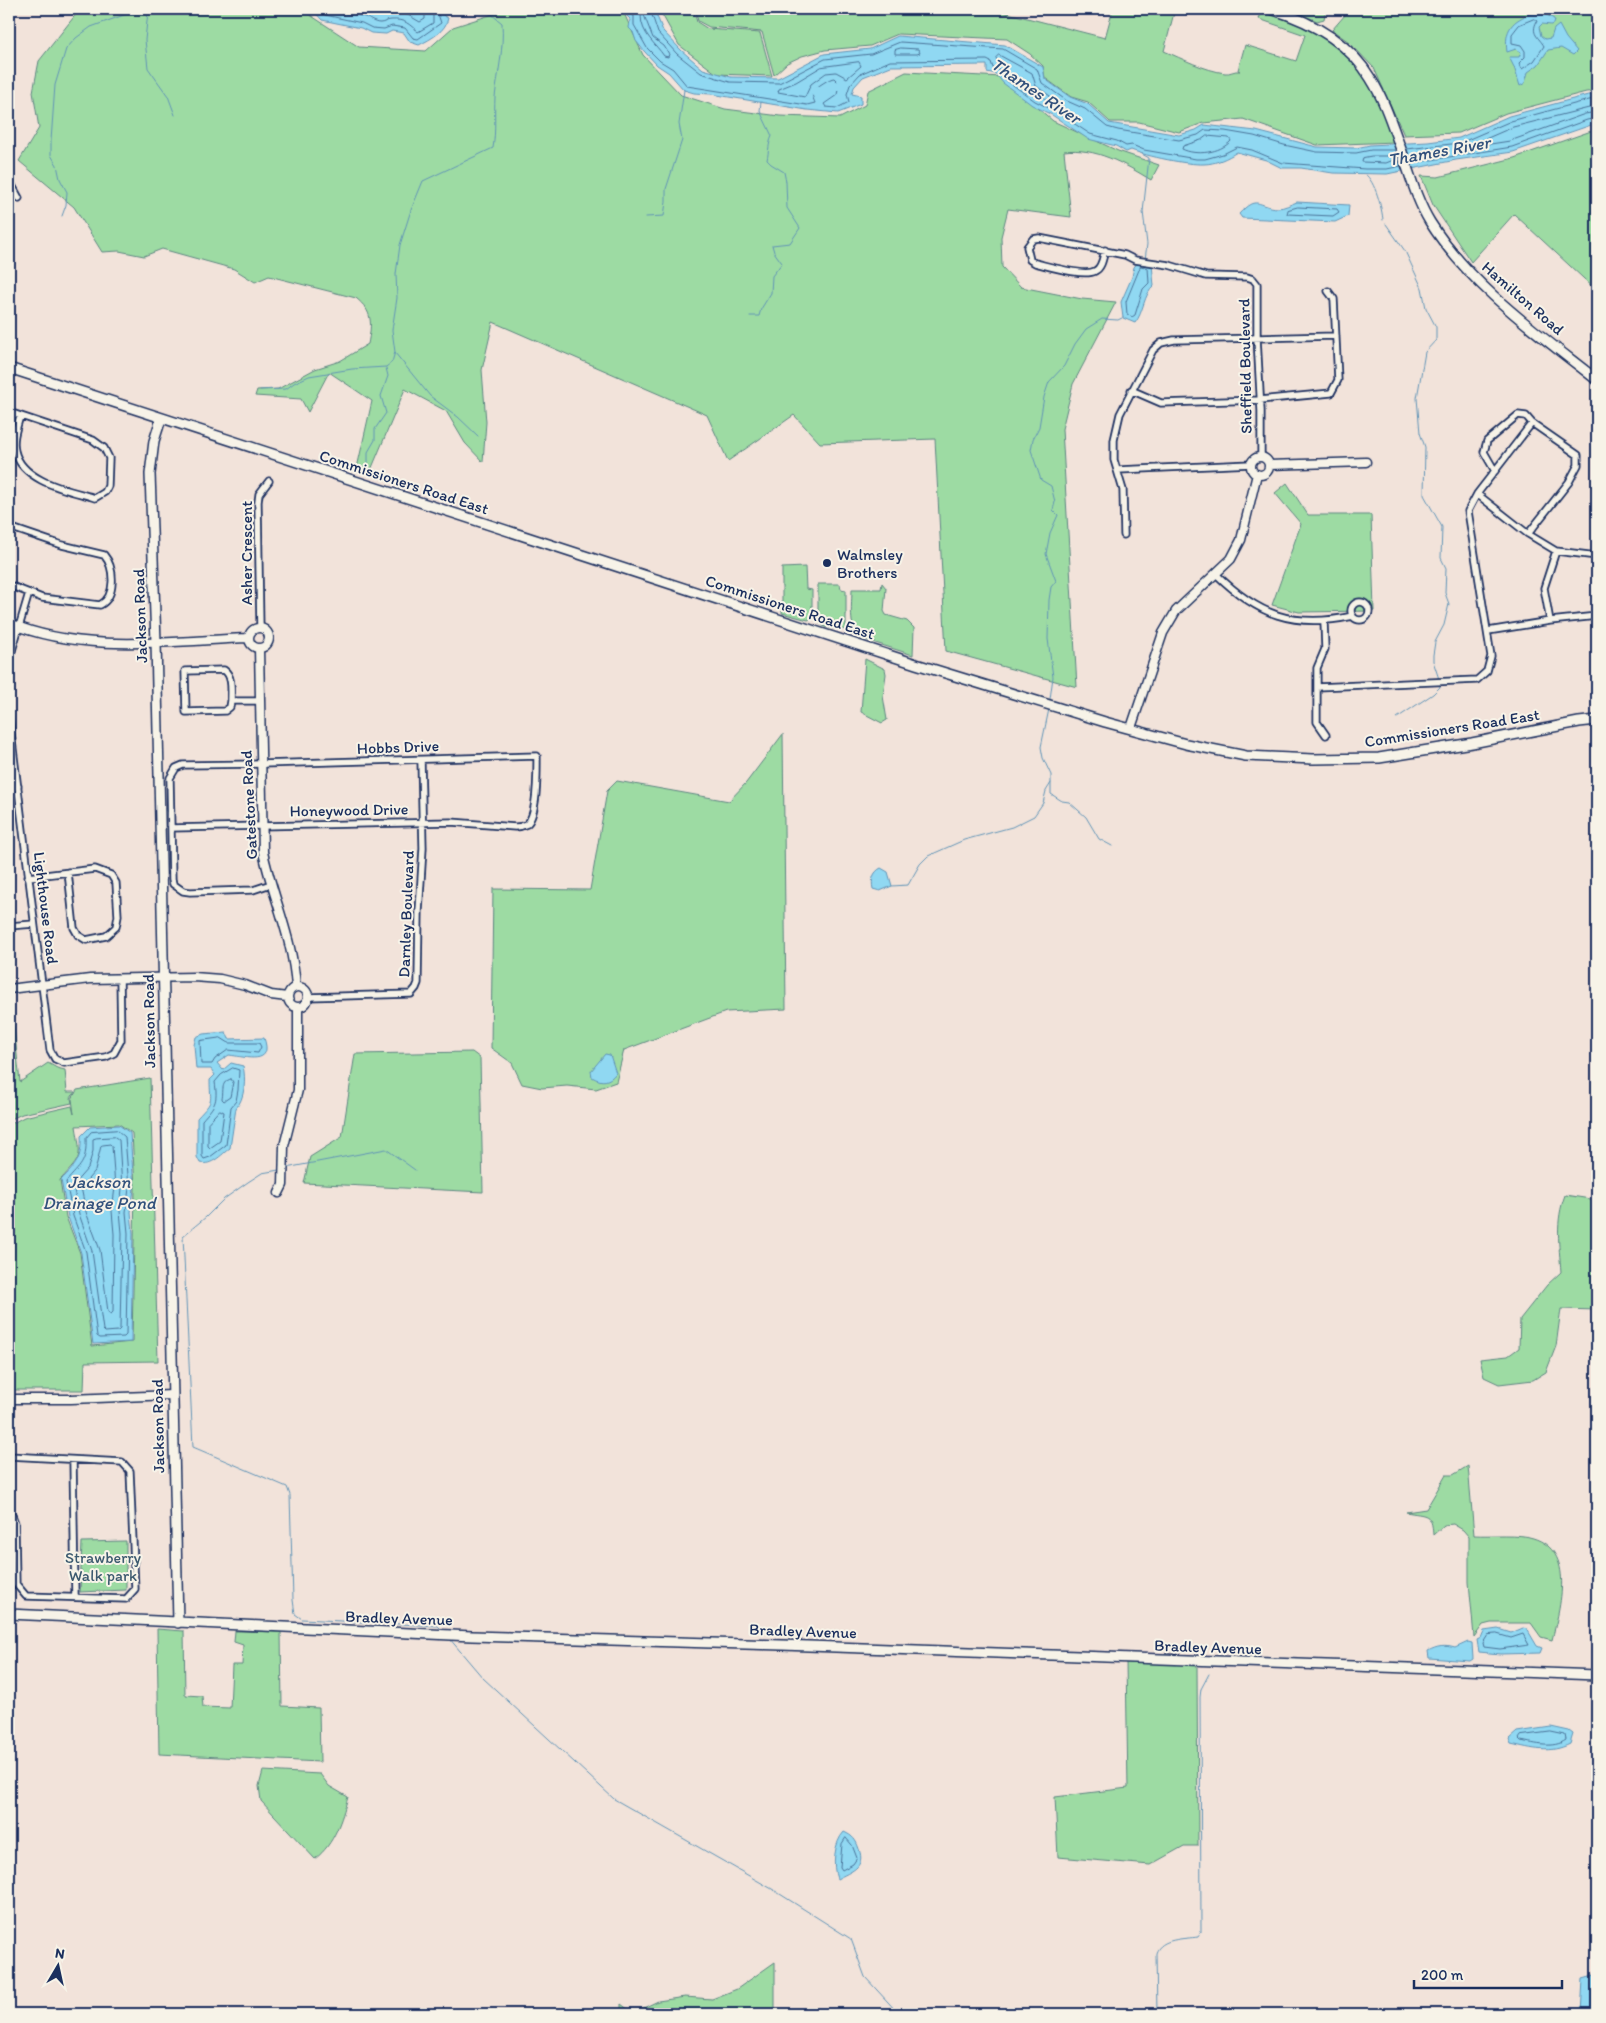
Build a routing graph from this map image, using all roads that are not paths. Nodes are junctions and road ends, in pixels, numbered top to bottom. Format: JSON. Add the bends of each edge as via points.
{"nodes":[{"id":1,"x":1271,"y":9,"type":"edge"},
{"id":2,"x":9,"y":180,"type":"edge"},
{"id":3,"x":19,"y":198,"type":"dead end"},
{"id":4,"x":1105,"y":250,"type":"junction"},
{"id":5,"x":1328,"y":291,"type":"dead end"},
{"id":6,"x":1336,"y":336,"type":"junction"},
{"id":7,"x":1257,"y":338,"type":"junction"},
{"id":8,"x":9,"y":368,"type":"edge"},
{"id":9,"x":1597,"y":380,"type":"edge"},
{"id":10,"x":1131,"y":390,"type":"junction"},
{"id":11,"x":1260,"y":400,"type":"junction"},
{"id":12,"x":9,"y":412,"type":"edge"},
{"id":13,"x":20,"y":416,"type":"junction"},
{"id":14,"x":161,"y":419,"type":"junction"},
{"id":15,"x":1532,"y":423,"type":"junction"},
{"id":16,"x":1261,"y":456,"type":"junction"},
{"id":17,"x":1366,"y":462,"type":"dead end"},
{"id":18,"x":1251,"y":464,"type":"junction"},
{"id":19,"x":1269,"y":465,"type":"junction"},
{"id":20,"x":1118,"y":470,"type":"junction"},
{"id":21,"x":1495,"y":471,"type":"junction"},
{"id":22,"x":1257,"y":474,"type":"junction"},
{"id":23,"x":268,"y":481,"type":"dead end"},
{"id":24,"x":1477,"y":494,"type":"junction"},
{"id":25,"x":9,"y":527,"type":"edge"},
{"id":26,"x":1528,"y":534,"type":"junction"},
{"id":27,"x":1124,"y":535,"type":"dead end"},
{"id":28,"x":1556,"y":551,"type":"junction"},
{"id":29,"x":1597,"y":556,"type":"edge"},
{"id":30,"x":1216,"y":574,"type":"junction"},
{"id":31,"x":9,"y":585,"type":"edge"},
{"id":32,"x":29,"y":593,"type":"junction"},
{"id":33,"x":1352,"y":616,"type":"dead end"},
{"id":34,"x":1597,"y":616,"type":"edge"},
{"id":35,"x":1324,"y":621,"type":"junction"},
{"id":36,"x":1550,"y":621,"type":"junction"},
{"id":37,"x":9,"y":623,"type":"edge"},
{"id":38,"x":20,"y":628,"type":"junction"},
{"id":39,"x":260,"y":628,"type":"junction"},
{"id":40,"x":1488,"y":631,"type":"junction"},
{"id":41,"x":249,"y":638,"type":"junction"},
{"id":42,"x":156,"y":642,"type":"junction"},
{"id":43,"x":259,"y":648,"type":"junction"},
{"id":44,"x":9,"y":660,"type":"edge"},
{"id":45,"x":1317,"y":687,"type":"junction"},
{"id":46,"x":231,"y":701,"type":"junction"},
{"id":47,"x":259,"y":701,"type":"junction"},
{"id":48,"x":9,"y":716,"type":"edge"},
{"id":49,"x":1597,"y":716,"type":"edge"},
{"id":50,"x":1597,"y":720,"type":"edge"},
{"id":51,"x":9,"y":722,"type":"edge"},
{"id":52,"x":1579,"y":722,"type":"junction"},
{"id":53,"x":1131,"y":728,"type":"junction"},
{"id":54,"x":1326,"y":735,"type":"dead end"},
{"id":55,"x":421,"y":760,"type":"junction"},
{"id":56,"x":261,"y":764,"type":"junction"},
{"id":57,"x":18,"y":786,"type":"junction"},
{"id":58,"x":9,"y":787,"type":"edge"},
{"id":59,"x":422,"y":822,"type":"junction"},
{"id":60,"x":527,"y":824,"type":"joint"},
{"id":61,"x":262,"y":827,"type":"junction"},
{"id":62,"x":171,"y":828,"type":"junction"},
{"id":63,"x":68,"y":872,"type":"junction"},
{"id":64,"x":28,"y":877,"type":"junction"},
{"id":65,"x":271,"y":884,"type":"junction"},
{"id":66,"x":34,"y":924,"type":"junction"},
{"id":67,"x":9,"y":926,"type":"edge"},
{"id":68,"x":120,"y":978,"type":"junction"},
{"id":69,"x":163,"y":978,"type":"junction"},
{"id":70,"x":42,"y":985,"type":"junction"},
{"id":71,"x":296,"y":987,"type":"junction"},
{"id":72,"x":9,"y":989,"type":"edge"},
{"id":73,"x":288,"y":997,"type":"junction"},
{"id":74,"x":308,"y":997,"type":"junction"},
{"id":75,"x":298,"y":1007,"type":"junction"},
{"id":76,"x":280,"y":1193,"type":"dead end"},
{"id":77,"x":172,"y":1395,"type":"junction"},
{"id":78,"x":9,"y":1399,"type":"edge"},
{"id":79,"x":9,"y":1456,"type":"edge"},
{"id":80,"x":73,"y":1460,"type":"junction"},
{"id":81,"x":9,"y":1515,"type":"edge"},
{"id":82,"x":75,"y":1597,"type":"junction"},
{"id":83,"x":9,"y":1614,"type":"edge"},
{"id":84,"x":178,"y":1623,"type":"junction"},
{"id":85,"x":1597,"y":1675,"type":"edge"}],
"edges":[{"from":1,"to":9,"type":"main road","name":"Hamilton Road","via":[[1317,27],[1348,50],[1371,78],[1430,222],[1484,287]]},
{"from":2,"to":3,"type":"street"},
{"from":4,"to":4,"type":"street","via":[[1039,238],[1033,239],[1027,247],[1030,260],[1035,264],[1084,273],[1094,272],[1100,267]]},
{"from":4,"to":7,"type":"street","name":"Sheffield Boulevard","via":[[1206,276],[1246,276],[1253,279],[1257,294]]},
{"from":5,"to":6,"type":"street","via":[[1334,299]]},
{"from":6,"to":7,"type":"street"},
{"from":6,"to":11,"type":"street","via":[[1338,380],[1331,393]]},
{"from":7,"to":10,"type":"street","via":[[1161,343],[1152,350]]},
{"from":7,"to":11,"type":"street","name":"Sheffield Boulevard"},
{"from":8,"to":14,"type":"main road","name":"Commissioners Road East"},
{"from":10,"to":11,"type":"street","via":[[1161,403]]},
{"from":10,"to":20,"type":"street","via":[[1120,414],[1114,440],[1114,460]]},
{"from":11,"to":16,"type":"street","name":"Sheffield Boulevard"},
{"from":12,"to":13,"type":"street"},
{"from":13,"to":13,"type":"street","via":[[93,440],[104,448],[108,458],[105,492],[95,498],[34,477],[20,465],[15,450]]},
{"from":14,"to":42,"type":"main road","name":"Jackson Road","via":[[154,441],[150,474]]},
{"from":14,"to":53,"type":"main road","name":"Commissioners Road East","via":[[916,664]]},
{"from":15,"to":21,"type":"street"},
{"from":15,"to":21,"type":"street","via":[[1526,416],[1518,415],[1488,441],[1484,452]]},
{"from":15,"to":26,"type":"street","via":[[1578,454],[1578,465],[1569,482]]},
{"from":16,"to":18,"type":"street"},
{"from":16,"to":19,"type":"street","via":[[1268,460]]},
{"from":17,"to":19,"type":"street"},
{"from":18,"to":20,"type":"street"},
{"from":18,"to":22,"type":"street","via":[[1251,469]]},
{"from":19,"to":22,"type":"street","via":[[1266,472]]},
{"from":20,"to":27,"type":"street","via":[[1123,490]]},
{"from":21,"to":24,"type":"street"},
{"from":22,"to":30,"type":"street","via":[[1241,540],[1231,559]]},
{"from":23,"to":39,"type":"street","name":"Asher Crescent","via":[[259,494],[258,502]]},
{"from":24,"to":26,"type":"street"},
{"from":24,"to":40,"type":"street","via":[[1468,511]]},
{"from":25,"to":32,"type":"street","via":[[104,556],[110,565],[110,595],[100,605],[42,598]]},
{"from":26,"to":28,"type":"street"},
{"from":28,"to":29,"type":"street"},
{"from":28,"to":36,"type":"street","via":[[1544,588]]},
{"from":30,"to":35,"type":"street","via":[[1237,594],[1260,609],[1289,618]]},
{"from":30,"to":53,"type":"street","via":[[1176,611],[1163,634]]},
{"from":31,"to":32,"type":"street"},
{"from":32,"to":38,"type":"street"},
{"from":33,"to":35,"type":"street"},
{"from":34,"to":36,"type":"street"},
{"from":35,"to":45,"type":"street","via":[[1325,649],[1317,668]]},
{"from":36,"to":40,"type":"street"},
{"from":37,"to":38,"type":"street"},
{"from":38,"to":42,"type":"street","via":[[78,640]]},
{"from":38,"to":44,"type":"street"},
{"from":39,"to":41,"type":"street","via":[[252,631]]},
{"from":39,"to":43,"type":"street","via":[[267,632],[269,638],[266,645]]},
{"from":40,"to":45,"type":"street","via":[[1492,656],[1487,671],[1477,680]]},
{"from":41,"to":42,"type":"street"},
{"from":41,"to":43,"type":"street","via":[[253,646]]},
{"from":42,"to":69,"type":"main road","name":"Jackson Road"},
{"from":43,"to":47,"type":"street","name":"Gatestone Road"},
{"from":45,"to":54,"type":"street","via":[[1317,722]]},
{"from":46,"to":46,"type":"street","via":[[225,711],[186,712],[185,671],[228,672]]},
{"from":46,"to":47,"type":"street"},
{"from":47,"to":56,"type":"street","name":"Gatestone Road"},
{"from":48,"to":51,"type":"street","name":"Lighthouse Road"},
{"from":49,"to":52,"type":"main road","name":"Commissioners Road East"},
{"from":50,"to":52,"type":"main road","name":"Commissioners Road East"},
{"from":51,"to":57,"type":"street","name":"Lighthouse Road"},
{"from":52,"to":53,"type":"main road","name":"Commissioners Road East","via":[[1380,758],[1313,759],[1246,756],[1186,744]]},
{"from":55,"to":56,"type":"street","name":"Hobbs Drive"},
{"from":55,"to":59,"type":"street","name":"Darnley Boulevard"},
{"from":55,"to":60,"type":"street","name":"Hobbs Drive","via":[[537,756],[538,784]]},
{"from":56,"to":61,"type":"street","name":"Gatestone Road"},
{"from":56,"to":62,"type":"street","name":"Hobbs Drive","via":[[183,765],[176,768],[170,778]]},
{"from":57,"to":58,"type":"street"},
{"from":57,"to":64,"type":"street","name":"Lighthouse Road"},
{"from":59,"to":60,"type":"street","name":"Honeywood Drive","via":[[515,828]]},
{"from":59,"to":61,"type":"street","name":"Honeywood Drive"},
{"from":59,"to":74,"type":"street","name":"Darnley Boulevard","via":[[416,988],[411,994]]},
{"from":61,"to":62,"type":"street","name":"Honeywood Drive"},
{"from":61,"to":65,"type":"street","name":"Gatestone Road","via":[[263,852]]},
{"from":62,"to":65,"type":"street","via":[[172,879],[178,889],[190,892],[252,890]]},
{"from":63,"to":63,"type":"street","via":[[95,869],[111,875],[116,883],[116,927],[106,936],[86,940],[78,935],[74,928]]},
{"from":63,"to":64,"type":"street"},
{"from":64,"to":66,"type":"street","name":"Lighthouse Road"},
{"from":65,"to":71,"type":"street","name":"Gatestone Road","via":[[292,952]]},
{"from":66,"to":67,"type":"street"},
{"from":66,"to":70,"type":"street","name":"Lighthouse Road"},
{"from":68,"to":69,"type":"street"},
{"from":68,"to":70,"type":"street"},
{"from":68,"to":70,"type":"street","name":"Lighthouse Road","via":[[121,1040],[114,1053],[64,1063],[55,1059],[50,1050]]},
{"from":69,"to":73,"type":"street","via":[[220,979]]},
{"from":69,"to":77,"type":"main road","name":"Jackson Road"},
{"from":70,"to":72,"type":"street"},
{"from":71,"to":73,"type":"street","via":[[289,991]]},
{"from":71,"to":74,"type":"street","via":[[305,990]]},
{"from":73,"to":75,"type":"street","via":[[289,1003]]},
{"from":74,"to":75,"type":"street","via":[[306,1003]]},
{"from":75,"to":76,"type":"street","via":[[298,1090],[284,1146]]},
{"from":77,"to":78,"type":"street"},
{"from":77,"to":84,"type":"main road","name":"Jackson Road"},
{"from":79,"to":80,"type":"street"},
{"from":80,"to":82,"type":"street"},
{"from":80,"to":82,"type":"street","via":[[122,1462],[130,1471],[135,1589],[126,1599]]},
{"from":81,"to":82,"type":"street","via":[[15,1523],[16,1584],[26,1596]]},
{"from":83,"to":84,"type":"main road","name":"Bradley Avenue"},
{"from":84,"to":85,"type":"main road","name":"Bradley Avenue"}]}
